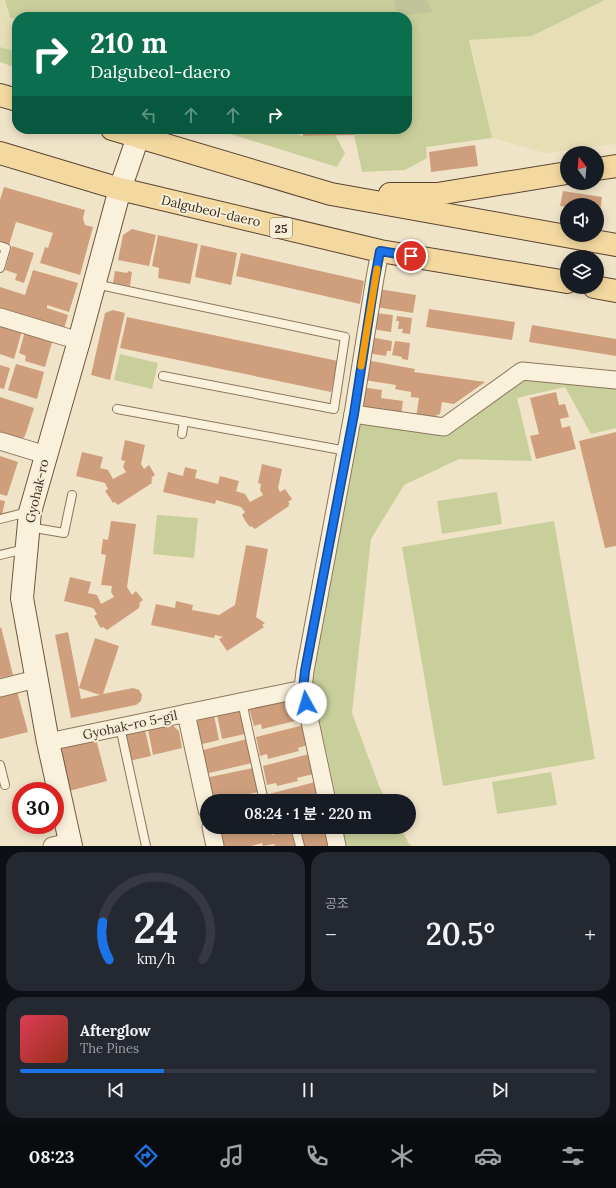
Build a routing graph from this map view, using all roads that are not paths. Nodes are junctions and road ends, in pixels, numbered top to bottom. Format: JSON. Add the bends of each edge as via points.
{"nodes":[{"id":1,"x":0,"y":94,"type":"edge"},
{"id":2,"x":12,"y":98,"type":"edge"},
{"id":3,"x":128,"y":134,"type":"edge"},
{"id":4,"x":138,"y":137,"type":"junction"},
{"id":5,"x":0,"y":153,"type":"edge"},
{"id":6,"x":616,"y":166,"type":"edge"},
{"id":7,"x":604,"y":168,"type":"edge"},
{"id":8,"x":560,"y":174,"type":"edge"},
{"id":9,"x":120,"y":190,"type":"junction"},
{"id":10,"x":332,"y":194,"type":"junction"},
{"id":11,"x":616,"y":245,"type":"edge"},
{"id":12,"x":0,"y":246,"type":"edge"},
{"id":13,"x":380,"y":251,"type":"junction"},
{"id":14,"x":0,"y":268,"type":"edge"},
{"id":15,"x":560,"y":281,"type":"edge"},
{"id":16,"x":94,"y":284,"type":"junction"},
{"id":17,"x":604,"y":289,"type":"edge"},
{"id":18,"x":616,"y":291,"type":"edge"},
{"id":19,"x":0,"y":317,"type":"edge"},
{"id":20,"x":79,"y":341,"type":"junction"},
{"id":21,"x":163,"y":376,"type":"dead end"},
{"id":22,"x":616,"y":380,"type":"edge"},
{"id":23,"x":117,"y":409,"type":"dead end"},
{"id":24,"x":354,"y":414,"type":"junction"},
{"id":25,"x":184,"y":421,"type":"junction"},
{"id":26,"x":182,"y":434,"type":"dead end"},
{"id":27,"x":0,"y":441,"type":"edge"},
{"id":28,"x":347,"y":451,"type":"junction"},
{"id":29,"x":46,"y":455,"type":"junction"},
{"id":30,"x":72,"y":495,"type":"dead end"},
{"id":31,"x":0,"y":519,"type":"edge"},
{"id":32,"x":29,"y":519,"type":"junction"},
{"id":33,"x":26,"y":548,"type":"junction"},
{"id":34,"x":0,"y":555,"type":"edge"},
{"id":35,"x":36,"y":679,"type":"junction"},
{"id":36,"x":0,"y":688,"type":"edge"},
{"id":37,"x":303,"y":689,"type":"junction"},
{"id":38,"x":242,"y":702,"type":"junction"},
{"id":39,"x":186,"y":713,"type":"junction"},
{"id":40,"x":120,"y":727,"type":"junction"},
{"id":41,"x":48,"y":742,"type":"junction"},
{"id":42,"x":0,"y":765,"type":"edge"},
{"id":43,"x":5,"y":785,"type":"dead end"},
{"id":44,"x":204,"y":794,"type":"edge"},
{"id":45,"x":262,"y":794,"type":"edge"},
{"id":46,"x":326,"y":794,"type":"edge"},
{"id":47,"x":213,"y":834,"type":"edge"},
{"id":48,"x":297,"y":834,"type":"edge"},
{"id":49,"x":334,"y":834,"type":"edge"},
{"id":50,"x":64,"y":845,"type":"edge"},
{"id":51,"x":146,"y":846,"type":"edge"},
{"id":52,"x":215,"y":846,"type":"edge"},
{"id":53,"x":300,"y":846,"type":"edge"},
{"id":54,"x":337,"y":846,"type":"edge"}],
"edges":[{"from":1,"to":2,"type":"main road"},
{"from":3,"to":4,"type":"main road"},
{"from":4,"to":9,"type":"street","name":"Gyohak-ro"},
{"from":4,"to":10,"type":"main road"},
{"from":5,"to":9,"type":"main road","name":"Dalgubeol-daero","number":"25"},
{"from":6,"to":7,"type":"main road"},
{"from":8,"to":10,"type":"main road","via":[[437,194]]},
{"from":9,"to":13,"type":"main road","name":"Dalgubeol-daero","number":"25"},
{"from":9,"to":16,"type":"street","name":"Gyohak-ro"},
{"from":10,"to":11,"type":"main road"},
{"from":12,"to":14,"type":"lane","via":[[6,248]]},
{"from":13,"to":15,"type":"main road","name":"Dalgubeol-daero","number":"25"},
{"from":13,"to":24,"type":"street"},
{"from":16,"to":20,"type":"street","name":"Gyohak-ro"},
{"from":16,"to":21,"type":"lane","via":[[345,337],[334,409]]},
{"from":17,"to":18,"type":"main road"},
{"from":19,"to":20,"type":"street"},
{"from":20,"to":29,"type":"street","name":"Gyohak-ro"},
{"from":22,"to":24,"type":"street","via":[[522,371],[444,427]]},
{"from":23,"to":25,"type":"lane"},
{"from":24,"to":28,"type":"street"},
{"from":25,"to":26,"type":"lane"},
{"from":25,"to":28,"type":"lane"},
{"from":27,"to":29,"type":"street"},
{"from":28,"to":37,"type":"street"},
{"from":29,"to":32,"type":"street","name":"Gyohak-ro"},
{"from":30,"to":32,"type":"lane","via":[[64,533]]},
{"from":31,"to":32,"type":"lane"},
{"from":32,"to":33,"type":"street","name":"Gyohak-ro"},
{"from":33,"to":34,"type":"lane"},
{"from":33,"to":35,"type":"street","name":"Gyohak-ro","via":[[22,598]]},
{"from":35,"to":36,"type":"street"},
{"from":35,"to":41,"type":"street","name":"Gyohak-ro"},
{"from":37,"to":38,"type":"street"},
{"from":37,"to":46,"type":"street"},
{"from":38,"to":39,"type":"street"},
{"from":38,"to":45,"type":"lane"},
{"from":39,"to":40,"type":"street","name":"Gyohak-ro 5-gil"},
{"from":39,"to":44,"type":"street","name":"Gyohak-ro 5-gil"},
{"from":40,"to":41,"type":"street","name":"Gyohak-ro 5-gil"},
{"from":40,"to":51,"type":"lane"},
{"from":41,"to":50,"type":"street","name":"Gyohak-ro"},
{"from":42,"to":43,"type":"lane"},
{"from":47,"to":52,"type":"street"},
{"from":48,"to":53,"type":"lane"},
{"from":49,"to":54,"type":"street"}]}
